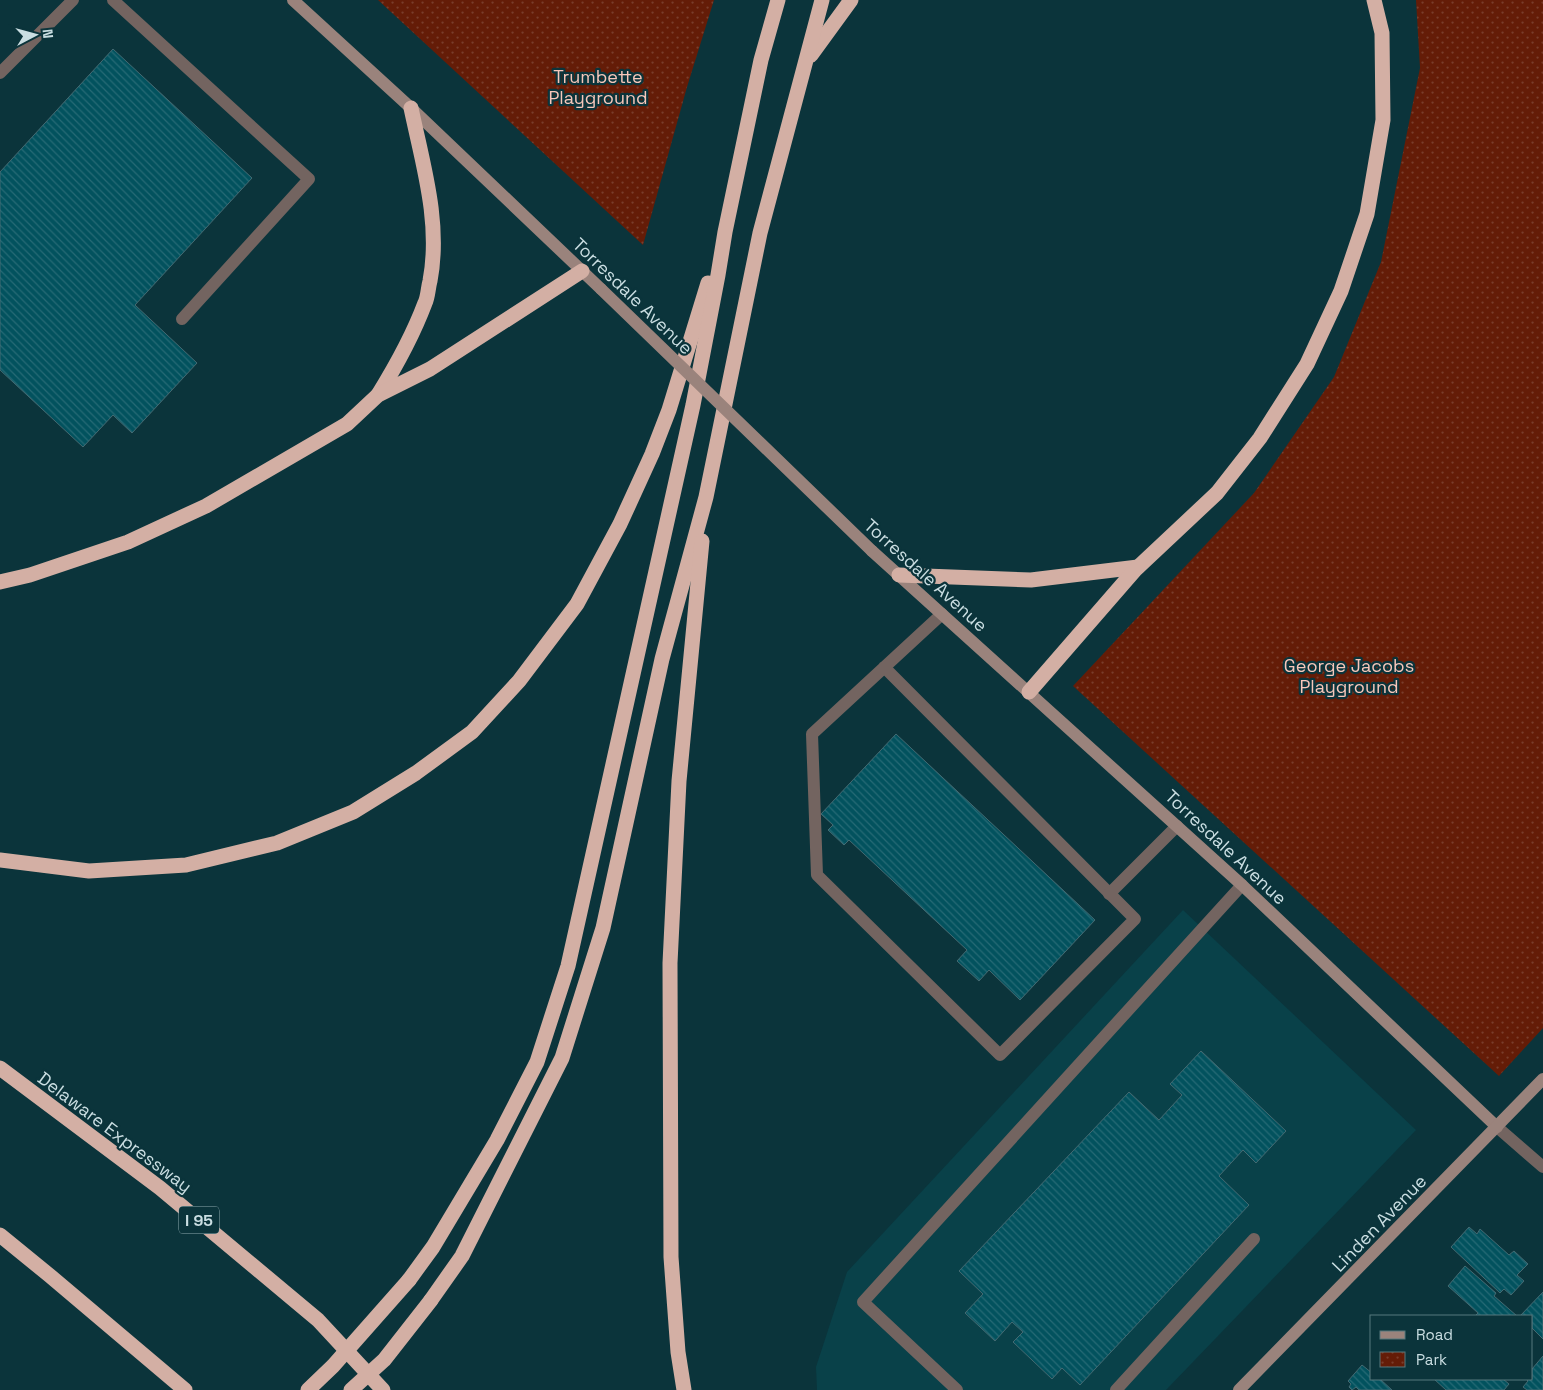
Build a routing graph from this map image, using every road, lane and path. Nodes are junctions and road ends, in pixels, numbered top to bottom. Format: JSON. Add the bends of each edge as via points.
{"nodes":[{"id":1,"x":73,"y":0,"type":"edge"},
{"id":2,"x":112,"y":0,"type":"edge"},
{"id":3,"x":294,"y":0,"type":"edge"},
{"id":4,"x":778,"y":0,"type":"edge"},
{"id":5,"x":822,"y":0,"type":"edge"},
{"id":6,"x":851,"y":0,"type":"edge"},
{"id":7,"x":1374,"y":0,"type":"edge"},
{"id":8,"x":804,"y":64,"type":"junction"},
{"id":9,"x":0,"y":73,"type":"edge"},
{"id":10,"x":411,"y":108,"type":"junction"},
{"id":11,"x":724,"y":232,"type":"junction"},
{"id":12,"x":582,"y":271,"type":"junction"},
{"id":13,"x":182,"y":319,"type":"dead end"},
{"id":14,"x":378,"y":395,"type":"junction"},
{"id":15,"x":706,"y":497,"type":"junction"},
{"id":16,"x":1138,"y":567,"type":"junction"},
{"id":17,"x":899,"y":575,"type":"junction"},
{"id":18,"x":0,"y":582,"type":"edge"},
{"id":19,"x":942,"y":614,"type":"junction"},
{"id":20,"x":884,"y":667,"type":"junction"},
{"id":21,"x":1029,"y":692,"type":"junction"},
{"id":22,"x":1177,"y":826,"type":"junction"},
{"id":23,"x":0,"y":860,"type":"edge"},
{"id":24,"x":1242,"y":885,"type":"junction"},
{"id":25,"x":1109,"y":894,"type":"junction"},
{"id":26,"x":0,"y":1068,"type":"edge"},
{"id":27,"x":1543,"y":1079,"type":"edge"},
{"id":28,"x":1497,"y":1127,"type":"junction"},
{"id":29,"x":1543,"y":1167,"type":"edge"},
{"id":30,"x":0,"y":1235,"type":"edge"},
{"id":31,"x":1254,"y":1240,"type":"dead end"},
{"id":32,"x":185,"y":1390,"type":"edge"},
{"id":33,"x":308,"y":1390,"type":"edge"},
{"id":34,"x":351,"y":1390,"type":"edge"},
{"id":35,"x":382,"y":1390,"type":"edge"},
{"id":36,"x":684,"y":1390,"type":"edge"},
{"id":37,"x":957,"y":1390,"type":"edge"},
{"id":38,"x":1116,"y":1390,"type":"edge"},
{"id":39,"x":1239,"y":1390,"type":"edge"}],
"edges":[{"from":1,"to":9,"type":"street"},
{"from":2,"to":13,"type":"street","via":[[309,179]]},
{"from":3,"to":10,"type":"street","name":"Torresdale Avenue"},
{"from":4,"to":11,"type":"highway","via":[[761,60]]},
{"from":5,"to":8,"type":"highway"},
{"from":6,"to":8,"type":"highway"},
{"from":7,"to":16,"type":"highway","via":[[1382,33],[1383,120],[1367,214],[1341,291],[1307,364],[1260,438],[1217,493]]},
{"from":8,"to":15,"type":"highway","via":[[760,233]]},
{"from":10,"to":12,"type":"street","name":"Torresdale Avenue"},
{"from":10,"to":14,"type":"highway","via":[[428,183],[433,229],[432,270],[426,302],[398,363]]},
{"from":11,"to":23,"type":"highway","via":[[669,410],[620,524],[577,604],[519,681],[472,732],[416,773],[353,812],[277,843],[186,865],[89,871]]},
{"from":11,"to":33,"type":"highway","bridge":true,"via":[[693,405],[568,966],[537,1062],[497,1140],[438,1239],[408,1280]]},
{"from":12,"to":14,"type":"highway","via":[[430,369]]},
{"from":12,"to":17,"type":"street","name":"Torresdale Avenue","bridge":true},
{"from":14,"to":18,"type":"highway","via":[[347,424],[206,506],[128,542]]},
{"from":15,"to":34,"type":"highway","bridge":true,"via":[[662,659],[603,928],[562,1058],[462,1256],[384,1360]]},
{"from":15,"to":36,"type":"highway","via":[[679,781],[670,963],[672,1257],[678,1352]]},
{"from":16,"to":17,"type":"highway","via":[[1031,580]]},
{"from":16,"to":21,"type":"highway"},
{"from":17,"to":19,"type":"street","name":"Torresdale Avenue"},
{"from":19,"to":20,"type":"street"},
{"from":19,"to":21,"type":"street","name":"Torresdale Avenue"},
{"from":20,"to":25,"type":"street"},
{"from":20,"to":25,"type":"street","via":[[812,734],[817,875],[1000,1054],[1135,919]]},
{"from":21,"to":22,"type":"street","name":"Torresdale Avenue"},
{"from":22,"to":24,"type":"street","name":"Torresdale Avenue"},
{"from":22,"to":25,"type":"street"},
{"from":24,"to":28,"type":"street","name":"Torresdale Avenue"},
{"from":24,"to":37,"type":"street","via":[[863,1302]]},
{"from":26,"to":35,"type":"highway","name":"Delaware Expressway","number":"I 95","via":[[160,1188],[303,1307]]},
{"from":27,"to":28,"type":"street","name":"Linden Avenue"},
{"from":28,"to":29,"type":"street","name":"Torresdale Avenue"},
{"from":28,"to":39,"type":"street","name":"Linden Avenue"},
{"from":30,"to":32,"type":"highway"},
{"from":31,"to":38,"type":"street"}]}
